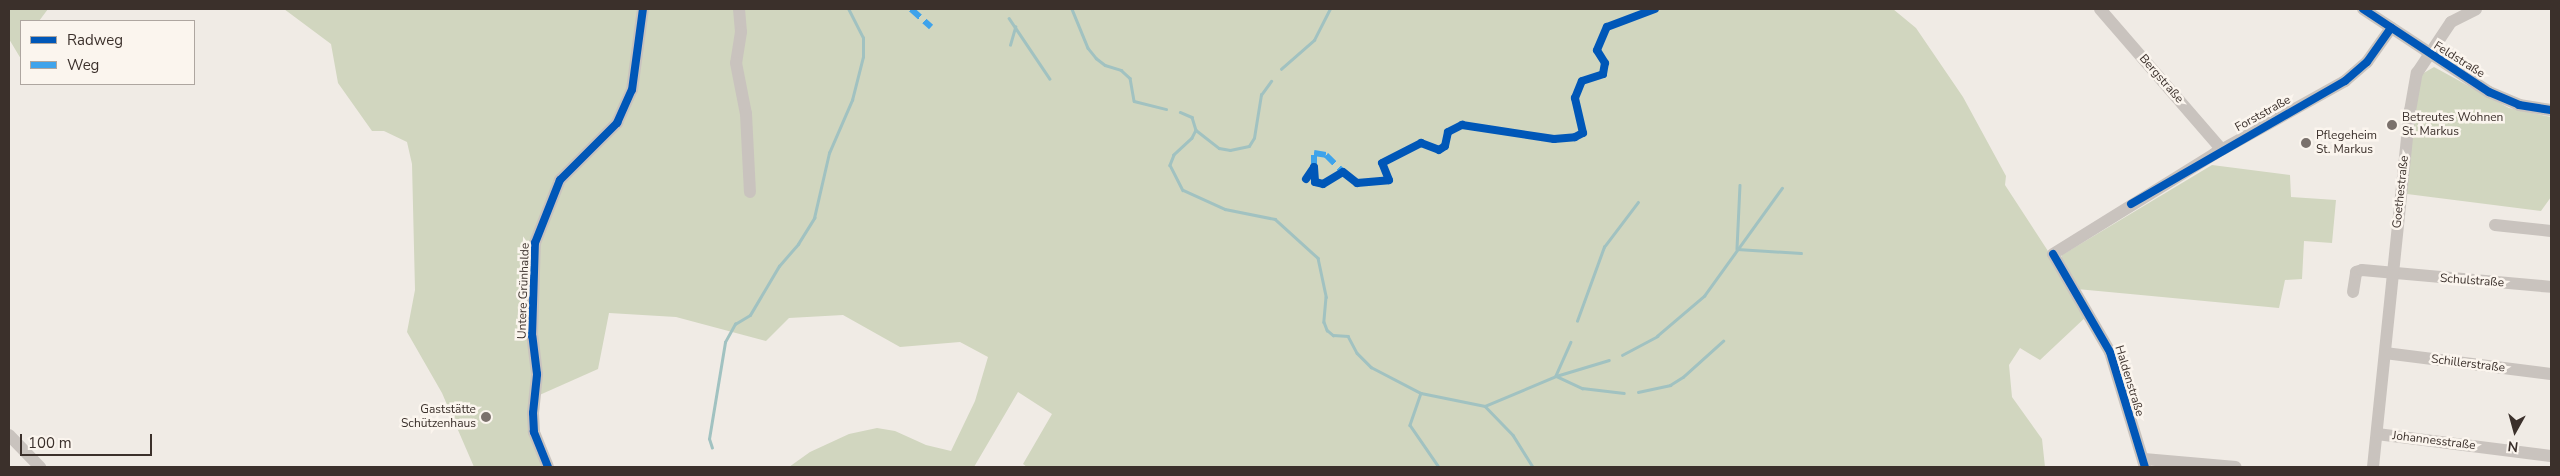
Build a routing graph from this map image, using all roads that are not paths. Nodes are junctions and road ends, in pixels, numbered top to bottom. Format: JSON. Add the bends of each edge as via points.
{"nodes":[{"id":1,"x":644,"y":9,"type":"edge"},
{"id":2,"x":739,"y":9,"type":"edge"},
{"id":3,"x":2100,"y":9,"type":"edge"},
{"id":4,"x":2363,"y":9,"type":"edge"},
{"id":5,"x":2476,"y":9,"type":"edge"},
{"id":6,"x":2391,"y":28,"type":"junction"},
{"id":7,"x":2429,"y":54,"type":"junction"},
{"id":8,"x":2551,"y":110,"type":"edge"},
{"id":9,"x":2222,"y":150,"type":"junction"},
{"id":10,"x":750,"y":192,"type":"dead end"},
{"id":11,"x":2495,"y":226,"type":"dead end"},
{"id":12,"x":2551,"y":231,"type":"edge"},
{"id":13,"x":2053,"y":254,"type":"joint"},
{"id":14,"x":2392,"y":275,"type":"junction"},
{"id":15,"x":2551,"y":287,"type":"edge"},
{"id":16,"x":2353,"y":292,"type":"dead end"},
{"id":17,"x":2385,"y":353,"type":"junction"},
{"id":18,"x":2551,"y":374,"type":"edge"},
{"id":19,"x":2376,"y":434,"type":"junction"},
{"id":20,"x":9,"y":435,"type":"edge"},
{"id":21,"x":2551,"y":456,"type":"edge"},
{"id":22,"x":2144,"y":463,"type":"edge"},
{"id":23,"x":40,"y":467,"type":"edge"},
{"id":24,"x":548,"y":467,"type":"edge"},
{"id":25,"x":2236,"y":467,"type":"edge"},
{"id":26,"x":2373,"y":467,"type":"edge"}],
"edges":[{"from":1,"to":24,"type":"street","name":"Untere Grünhalde","via":[[632,90],[618,123],[560,180],[535,242],[532,336],[537,374],[534,432]]},
{"from":2,"to":10,"type":"street","via":[[741,32],[736,63],[746,114]]},
{"from":3,"to":9,"type":"street","name":"Bergstraße"},
{"from":4,"to":6,"type":"street","name":"Feldstraße"},
{"from":5,"to":7,"type":"street","via":[[2451,22]]},
{"from":6,"to":7,"type":"street","name":"Feldstraße"},
{"from":6,"to":9,"type":"street","name":"Forststraße","via":[[2367,62],[2345,81]]},
{"from":7,"to":8,"type":"street","name":"Feldstraße","via":[[2504,100]]},
{"from":7,"to":14,"type":"street","name":"Goethestraße","via":[[2417,72],[2410,111]]},
{"from":9,"to":13,"type":"street","name":"Forststraße"},
{"from":11,"to":12,"type":"street"},
{"from":13,"to":22,"type":"street","name":"Haldenstraße","via":[[2110,352],[2128,421]]},
{"from":14,"to":15,"type":"street","name":"Schulstraße"},
{"from":14,"to":16,"type":"street","via":[[2358,270]]},
{"from":14,"to":17,"type":"street","name":"Goethestraße"},
{"from":17,"to":18,"type":"street","name":"Schillerstraße"},
{"from":17,"to":19,"type":"street","name":"Goethestraße"},
{"from":19,"to":21,"type":"street","name":"Johannesstraße"},
{"from":19,"to":26,"type":"street","name":"Goethestraße"},
{"from":20,"to":23,"type":"street"},
{"from":22,"to":25,"type":"street"}]}
